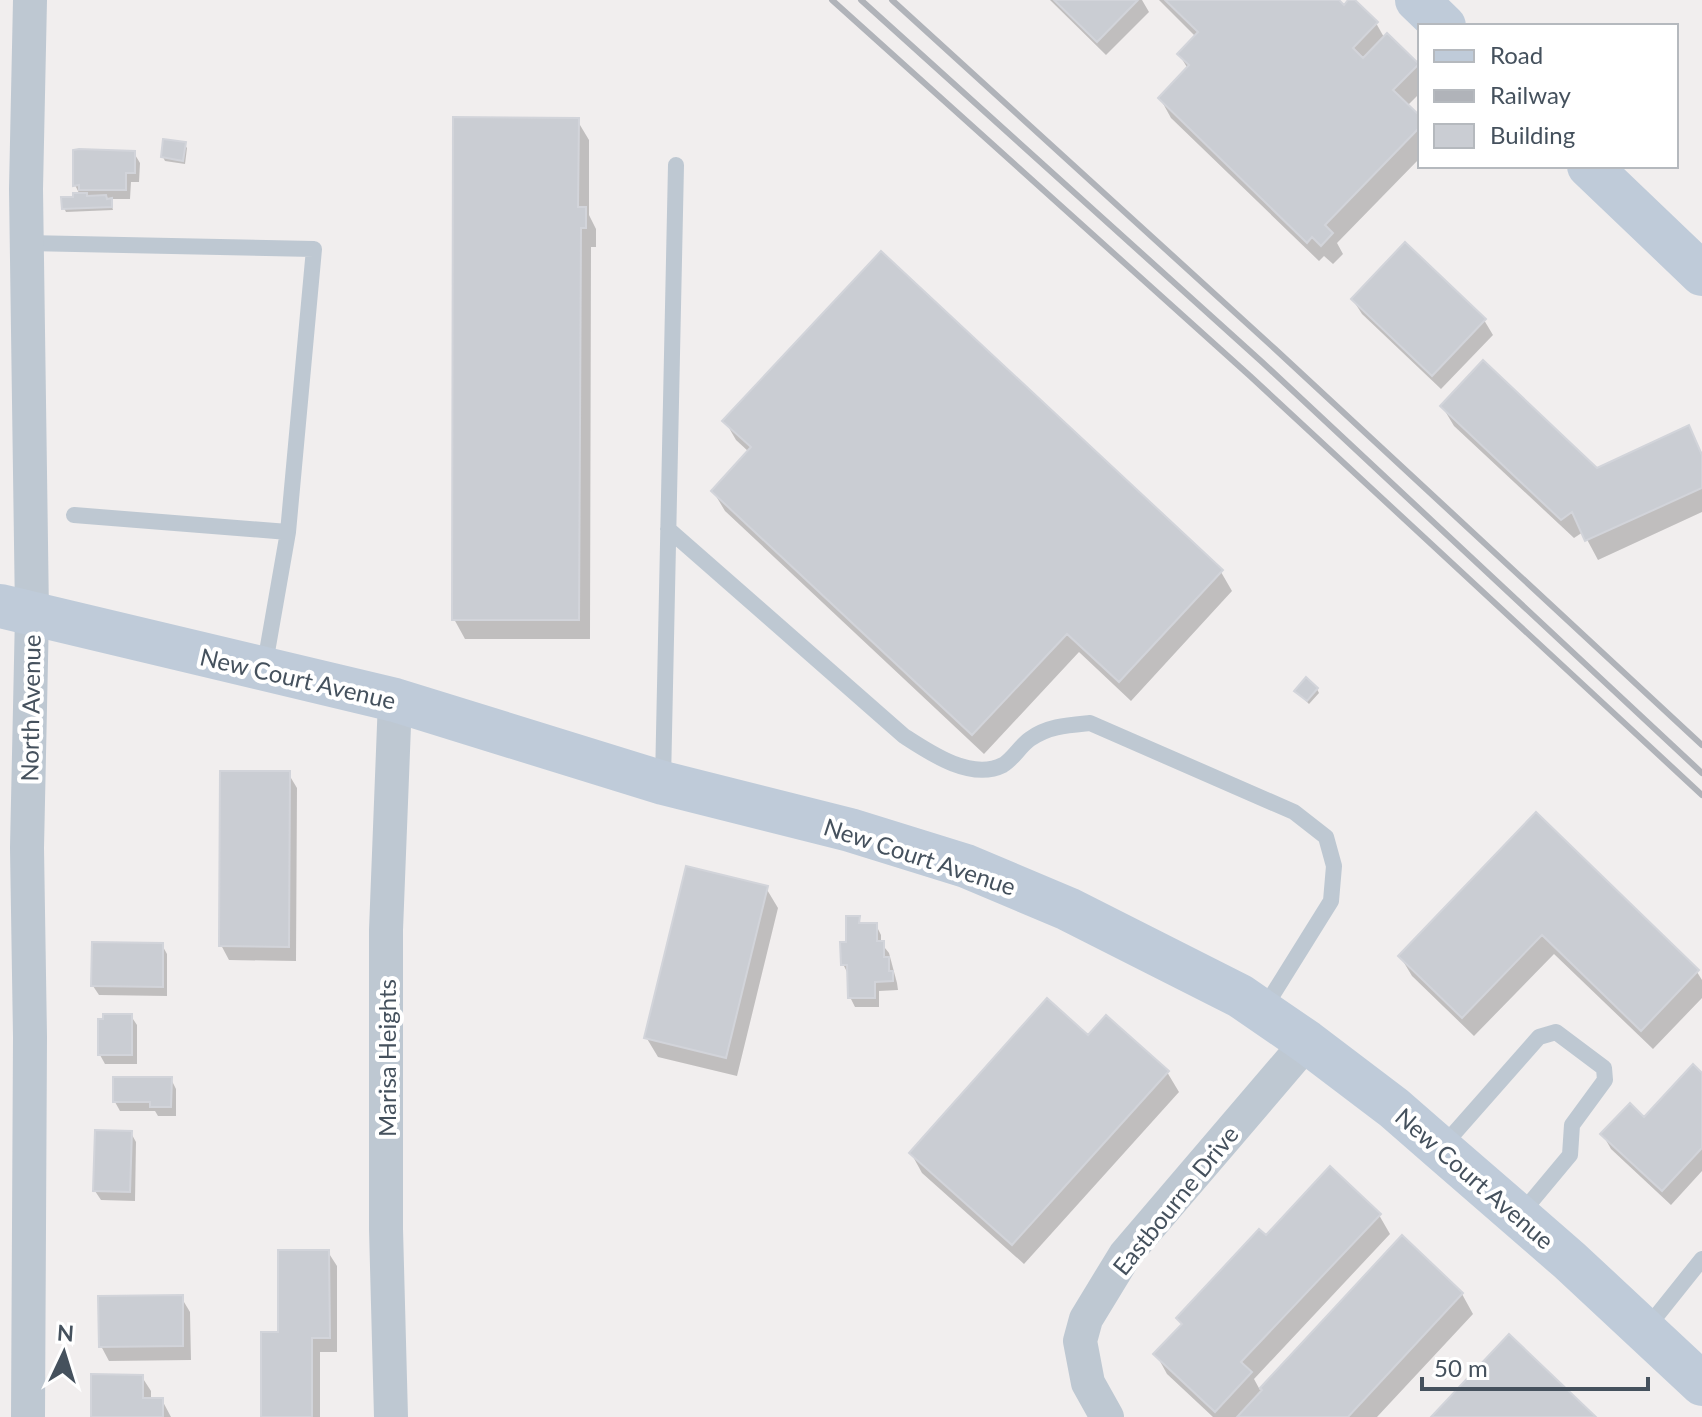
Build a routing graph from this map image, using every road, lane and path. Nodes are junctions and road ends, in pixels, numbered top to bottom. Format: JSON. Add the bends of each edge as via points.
{"nodes":[{"id":1,"x":30,"y":0,"type":"edge"},
{"id":2,"x":1417,"y":0,"type":"edge"},
{"id":3,"x":1442,"y":24,"type":"edge"},
{"id":4,"x":676,"y":165,"type":"dead end"},
{"id":5,"x":1591,"y":168,"type":"edge"},
{"id":6,"x":27,"y":243,"type":"junction"},
{"id":7,"x":1702,"y":274,"type":"edge"},
{"id":8,"x":74,"y":515,"type":"dead end"},
{"id":9,"x":668,"y":529,"type":"junction"},
{"id":10,"x":288,"y":532,"type":"junction"},
{"id":11,"x":16,"y":610,"type":"edge"},
{"id":12,"x":264,"y":670,"type":"junction"},
{"id":13,"x":395,"y":700,"type":"junction"},
{"id":14,"x":663,"y":783,"type":"junction"},
{"id":15,"x":1263,"y":1012,"type":"junction"},
{"id":16,"x":1307,"y":1042,"type":"junction"},
{"id":17,"x":1441,"y":1149,"type":"junction"},
{"id":18,"x":1519,"y":1216,"type":"junction"},
{"id":19,"x":1702,"y":1259,"type":"edge"},
{"id":20,"x":1645,"y":1331,"type":"junction"},
{"id":21,"x":1702,"y":1384,"type":"edge"},
{"id":22,"x":28,"y":1417,"type":"edge"},
{"id":23,"x":391,"y":1417,"type":"edge"},
{"id":24,"x":1107,"y":1417,"type":"edge"}],
"edges":[{"from":1,"to":6,"type":"street","name":"North Avenue"},
{"from":2,"to":3,"type":"main road"},
{"from":4,"to":9,"type":"lane"},
{"from":5,"to":7,"type":"main road"},
{"from":6,"to":10,"type":"lane","via":[[314,249]]},
{"from":6,"to":11,"type":"street","name":"North Avenue"},
{"from":8,"to":10,"type":"lane"},
{"from":9,"to":14,"type":"lane"},
{"from":9,"to":15,"type":"lane","via":[[904,736],[941,759],[973,770],[1002,765],[1031,738],[1058,726],[1090,723],[1294,812],[1326,837],[1334,866],[1331,901]]},
{"from":10,"to":12,"type":"lane"},
{"from":11,"to":12,"type":"main road","name":"New Court Avenue"},
{"from":11,"to":22,"type":"street","name":"North Avenue","via":[[30,1037]]},
{"from":12,"to":13,"type":"main road","name":"New Court Avenue"},
{"from":13,"to":14,"type":"main road","name":"New Court Avenue"},
{"from":13,"to":23,"type":"street","name":"Marisa Heights","via":[[385,944]]},
{"from":14,"to":15,"type":"main road","name":"New Court Avenue","via":[[850,830],[966,866],[1068,909]]},
{"from":15,"to":16,"type":"main road","name":"New Court Avenue"},
{"from":16,"to":17,"type":"main road","name":"New Court Avenue"},
{"from":16,"to":24,"type":"street","name":"Eastbourne Drive","via":[[1125,1255],[1086,1319],[1080,1341],[1088,1383]]},
{"from":17,"to":18,"type":"main road","name":"New Court Avenue"},
{"from":17,"to":18,"type":"lane","via":[[1539,1037],[1556,1032],[1604,1068],[1605,1080],[1572,1125],[1570,1155]]},
{"from":18,"to":20,"type":"main road","name":"New Court Avenue"},
{"from":19,"to":20,"type":"lane"},
{"from":20,"to":21,"type":"main road","name":"New Court Avenue"}]}
